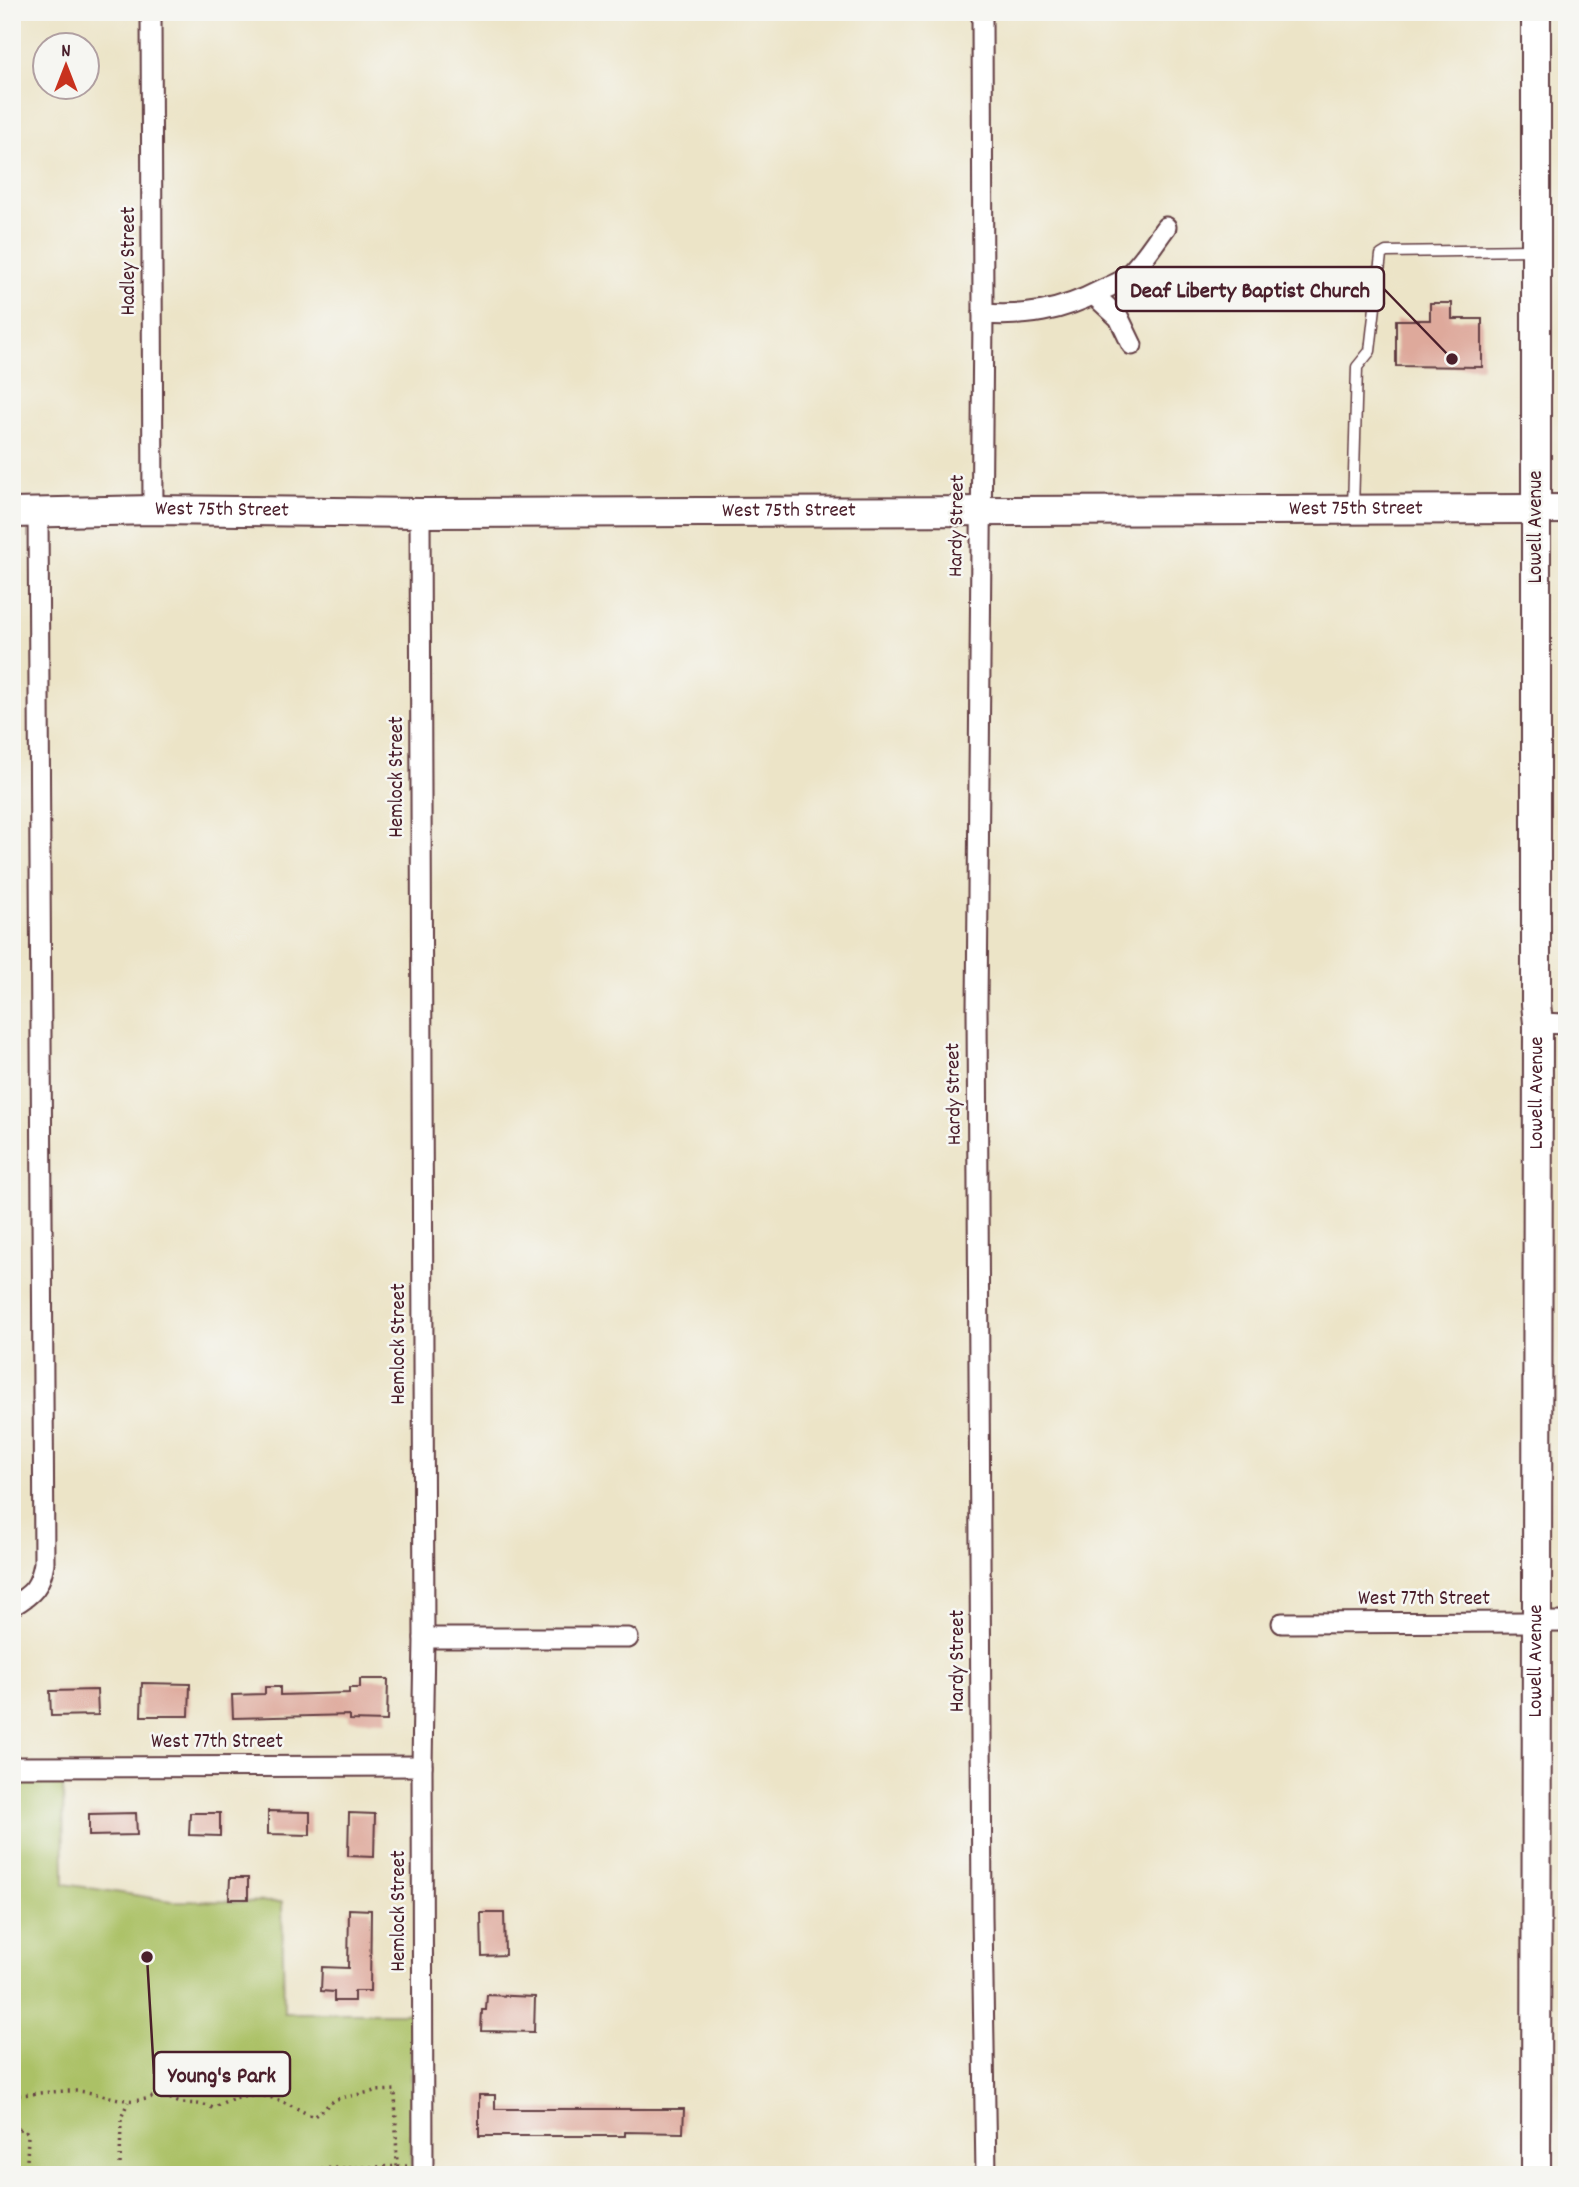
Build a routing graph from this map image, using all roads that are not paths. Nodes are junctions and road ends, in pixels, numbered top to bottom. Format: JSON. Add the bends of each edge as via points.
{"nodes":[{"id":1,"x":151,"y":12,"type":"edge"},
{"id":2,"x":982,"y":12,"type":"edge"},
{"id":3,"x":1536,"y":12,"type":"edge"},
{"id":4,"x":1166,"y":227,"type":"dead end"},
{"id":5,"x":1536,"y":250,"type":"junction"},
{"id":6,"x":1094,"y":295,"type":"junction"},
{"id":7,"x":983,"y":314,"type":"junction"},
{"id":8,"x":1132,"y":345,"type":"dead end"},
{"id":9,"x":1353,"y":509,"type":"junction"},
{"id":10,"x":1536,"y":509,"type":"junction"},
{"id":11,"x":1567,"y":509,"type":"edge"},
{"id":12,"x":153,"y":510,"type":"junction"},
{"id":13,"x":981,"y":510,"type":"junction"},
{"id":14,"x":25,"y":513,"type":"edge"},
{"id":15,"x":420,"y":513,"type":"junction"},
{"id":16,"x":1538,"y":1023,"type":"junction"},
{"id":17,"x":1567,"y":1024,"type":"edge"},
{"id":18,"x":20,"y":1601,"type":"edge"},
{"id":19,"x":1536,"y":1622,"type":"junction"},
{"id":20,"x":1567,"y":1622,"type":"edge"},
{"id":21,"x":1282,"y":1623,"type":"dead end"},
{"id":22,"x":424,"y":1638,"type":"junction"},
{"id":23,"x":628,"y":1638,"type":"dead end"},
{"id":24,"x":422,"y":1766,"type":"junction"},
{"id":25,"x":12,"y":1767,"type":"edge"},
{"id":26,"x":423,"y":2175,"type":"edge"},
{"id":27,"x":986,"y":2175,"type":"edge"},
{"id":28,"x":1536,"y":2175,"type":"edge"}],
"edges":[{"from":1,"to":12,"type":"street","name":"Hadley Street"},
{"from":2,"to":7,"type":"street","name":"Hardy Street"},
{"from":3,"to":5,"type":"street","name":"Lowell Avenue"},
{"from":4,"to":6,"type":"street","via":[[1124,279]]},
{"from":5,"to":9,"type":"lane","via":[[1381,255],[1373,340],[1357,367]]},
{"from":5,"to":10,"type":"street","name":"Lowell Avenue"},
{"from":6,"to":7,"type":"street","via":[[1041,313]]},
{"from":6,"to":8,"type":"street","via":[[1119,318]]},
{"from":7,"to":13,"type":"street","name":"Hardy Street"},
{"from":9,"to":10,"type":"street","name":"West 75th Street"},
{"from":9,"to":13,"type":"street","name":"West 75th Street"},
{"from":10,"to":11,"type":"street","name":"West 75th Street"},
{"from":10,"to":16,"type":"street","name":"Lowell Avenue"},
{"from":12,"to":14,"type":"street","name":"West 75th Street"},
{"from":12,"to":15,"type":"street","name":"West 75th Street"},
{"from":13,"to":15,"type":"street","name":"West 75th Street"},
{"from":13,"to":27,"type":"street","name":"Hardy Street","via":[[976,1010]]},
{"from":14,"to":18,"type":"street","via":[[44,1563],[41,1581]]},
{"from":15,"to":22,"type":"street","name":"Hemlock Street"},
{"from":16,"to":17,"type":"street"},
{"from":16,"to":19,"type":"street","name":"Lowell Avenue"},
{"from":19,"to":20,"type":"street","name":"West 77th Street"},
{"from":19,"to":21,"type":"street","name":"West 77th Street"},
{"from":19,"to":28,"type":"street","name":"Lowell Avenue"},
{"from":22,"to":23,"type":"street"},
{"from":22,"to":24,"type":"street","name":"Hemlock Street"},
{"from":24,"to":25,"type":"street","name":"West 77th Street"},
{"from":24,"to":26,"type":"street","name":"Hemlock Street"}]}
